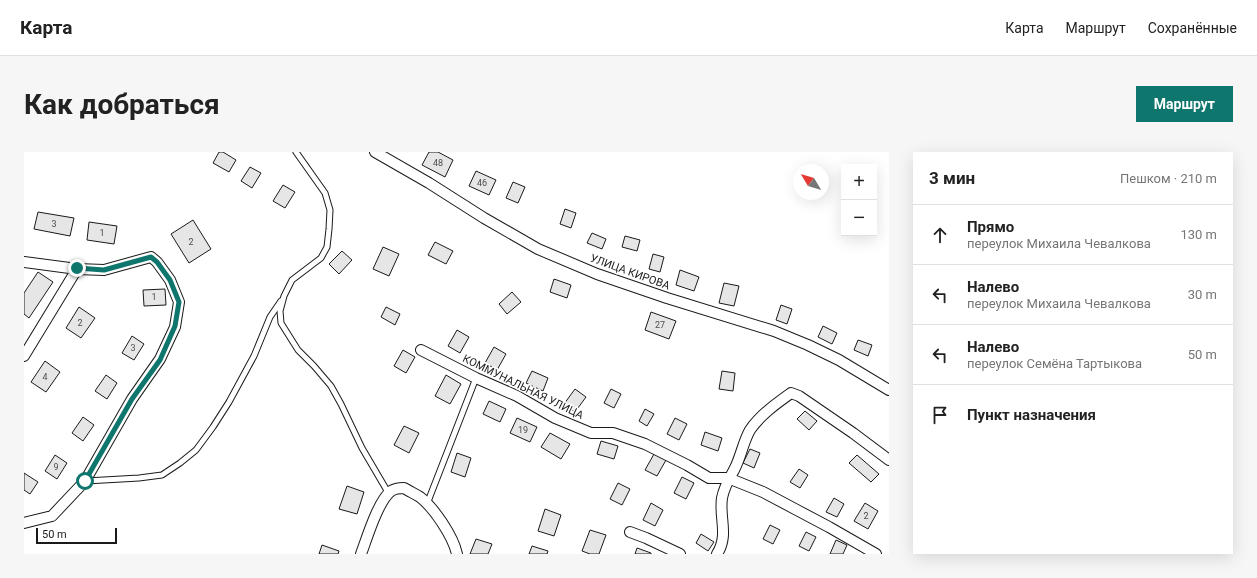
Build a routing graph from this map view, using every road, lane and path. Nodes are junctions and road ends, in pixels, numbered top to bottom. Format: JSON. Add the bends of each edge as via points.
{"nodes":[{"id":1,"x":296,"y":152,"type":"edge"},
{"id":2,"x":375,"y":152,"type":"edge"},
{"id":3,"x":24,"y":262,"type":"edge"},
{"id":4,"x":77,"y":268,"type":"junction"},
{"id":5,"x":284,"y":296,"type":"junction"},
{"id":6,"x":421,"y":350,"type":"dead end"},
{"id":7,"x":24,"y":356,"type":"edge"},
{"id":8,"x":476,"y":378,"type":"junction"},
{"id":9,"x":889,"y":390,"type":"edge"},
{"id":10,"x":889,"y":460,"type":"edge"},
{"id":11,"x":728,"y":478,"type":"junction"},
{"id":12,"x":85,"y":481,"type":"junction"},
{"id":13,"x":389,"y":494,"type":"junction"},
{"id":14,"x":427,"y":505,"type":"junction"},
{"id":15,"x":24,"y":523,"type":"edge"},
{"id":16,"x":630,"y":532,"type":"dead end"},
{"id":17,"x":361,"y":554,"type":"edge"},
{"id":18,"x":457,"y":554,"type":"edge"},
{"id":19,"x":680,"y":554,"type":"edge"},
{"id":20,"x":717,"y":554,"type":"edge"},
{"id":21,"x":876,"y":554,"type":"edge"}],
"edges":[{"from":1,"to":5,"type":"lane","via":[[325,193],[330,210],[329,229],[327,247],[321,258],[292,280]]},
{"from":2,"to":9,"type":"street","name":"УЛИЦА КИРОВА","via":[[538,249],[597,274],[787,337],[839,360]]},
{"from":3,"to":4,"type":"street"},
{"from":4,"to":7,"type":"street"},
{"from":4,"to":12,"type":"street","via":[[104,270],[151,257],[170,280],[179,302],[175,326],[160,360],[132,399]]},
{"from":5,"to":12,"type":"lane","via":[[270,317],[254,356],[229,402],[196,450],[162,475]]},
{"from":5,"to":13,"type":"lane","via":[[280,323],[298,350],[331,386],[362,448]]},
{"from":6,"to":8,"type":"street","name":"КОММУНАЛЬНАЯ УЛИЦА"},
{"from":8,"to":11,"type":"street","name":"КОММУНАЛЬНАЯ УЛИЦА","via":[[517,396],[555,418],[591,433],[612,433],[645,444],[710,478]]},
{"from":8,"to":14,"type":"lane"},
{"from":10,"to":11,"type":"street","via":[[799,396],[791,394],[750,430],[734,470]]},
{"from":11,"to":20,"type":"street","via":[[722,497],[724,536]]},
{"from":11,"to":21,"type":"street","name":"КОММУНАЛЬНАЯ УЛИЦА","via":[[764,492]]},
{"from":12,"to":15,"type":"street","via":[[52,516]]},
{"from":13,"to":14,"type":"street","via":[[392,490],[404,488]]},
{"from":13,"to":17,"type":"street","via":[[373,522]]},
{"from":14,"to":18,"type":"street","via":[[441,521]]},
{"from":16,"to":19,"type":"street"}]}
